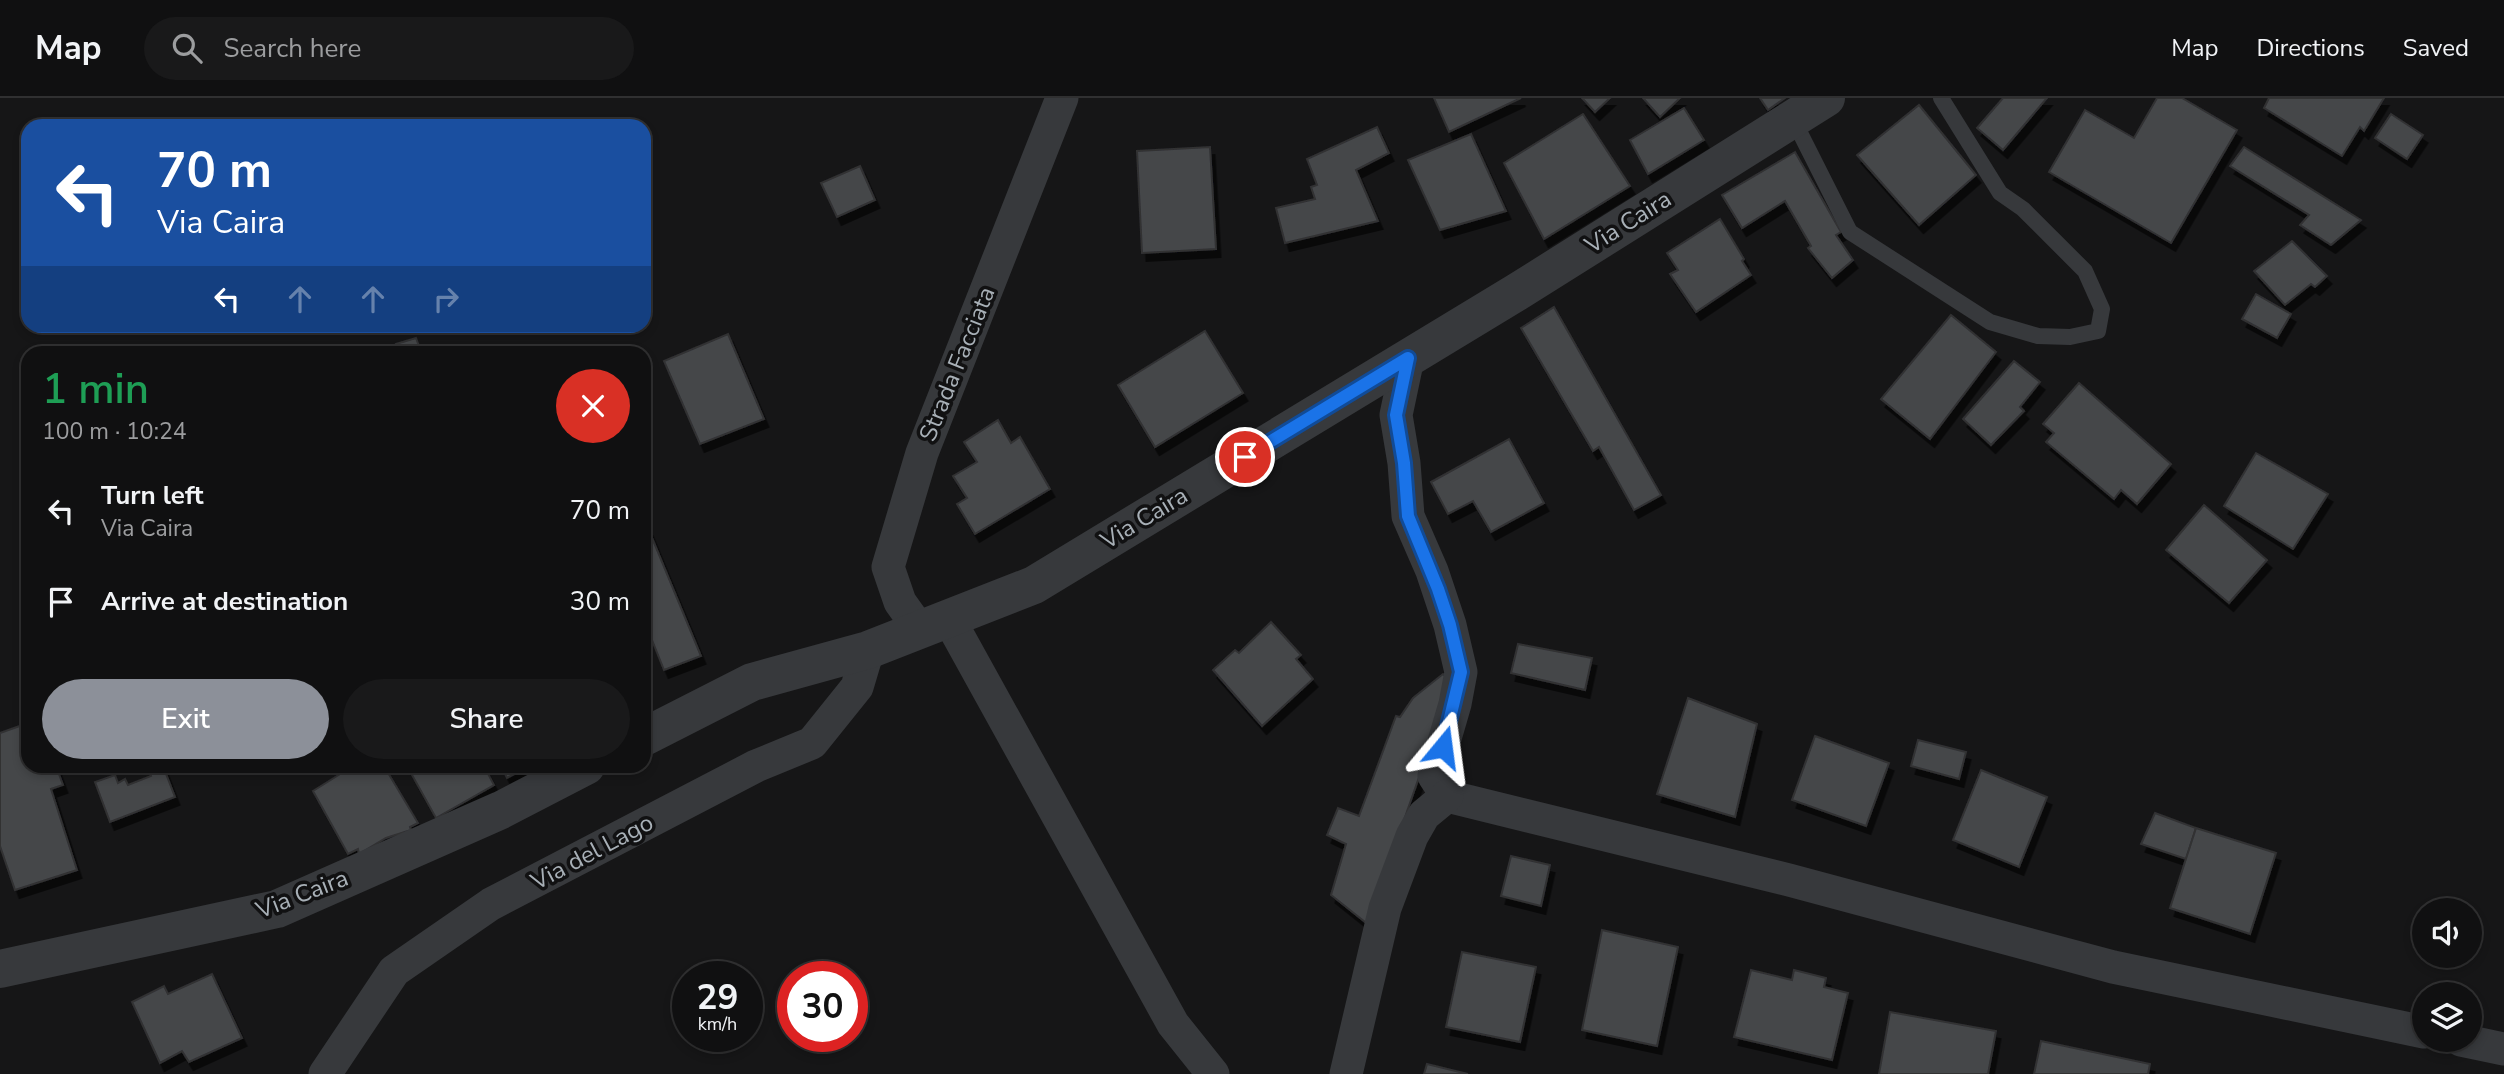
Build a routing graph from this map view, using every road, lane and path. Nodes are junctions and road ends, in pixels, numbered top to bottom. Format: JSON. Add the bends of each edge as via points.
{"nodes":[{"id":1,"x":1062,"y":98,"type":"edge"},
{"id":2,"x":1826,"y":98,"type":"edge"},
{"id":3,"x":1941,"y":98,"type":"edge"},
{"id":4,"x":1793,"y":119,"type":"junction"},
{"id":5,"x":1408,"y":358,"type":"junction"},
{"id":6,"x":935,"y":624,"type":"junction"},
{"id":7,"x":868,"y":650,"type":"junction"},
{"id":8,"x":651,"y":733,"type":"edge"},
{"id":9,"x":572,"y":773,"type":"edge"},
{"id":10,"x":1447,"y":796,"type":"junction"},
{"id":11,"x":0,"y":969,"type":"edge"},
{"id":12,"x":2412,"y":1029,"type":"edge"},
{"id":13,"x":2482,"y":1044,"type":"edge"},
{"id":14,"x":2504,"y":1049,"type":"edge"},
{"id":15,"x":325,"y":1074,"type":"edge"},
{"id":16,"x":1213,"y":1074,"type":"edge"},
{"id":17,"x":1346,"y":1074,"type":"edge"}],
"edges":[{"from":1,"to":6,"type":"street","name":"Strada Facciata","via":[[922,453],[888,566],[900,602]]},
{"from":2,"to":4,"type":"street","name":"Via Caira"},
{"from":3,"to":4,"type":"lane","via":[[2000,192],[2084,271],[2102,309],[2098,331],[2070,337],[2038,336],[1990,322],[1850,232]]},
{"from":4,"to":5,"type":"street","name":"Via Caira"},
{"from":5,"to":6,"type":"street","name":"Via Caira","via":[[1034,585]]},
{"from":5,"to":10,"type":"street","via":[[1396,415],[1408,516],[1450,625],[1461,672],[1434,776]]},
{"from":6,"to":7,"type":"street","name":"Via Caira"},
{"from":6,"to":16,"type":"street","name":"Strada Facciata","via":[[1173,1024]]},
{"from":7,"to":8,"type":"street","name":"Via Caira","via":[[752,682]]},
{"from":7,"to":15,"type":"street","name":"Via del Lago","via":[[858,687],[812,743],[756,766],[491,904],[394,971]]},
{"from":9,"to":11,"type":"street","name":"Via Caira","via":[[501,810],[278,909]]},
{"from":10,"to":12,"type":"street","via":[[1789,880],[2113,967]]},
{"from":10,"to":17,"type":"street","via":[[1424,814],[1385,908]]},
{"from":13,"to":14,"type":"street"}]}
